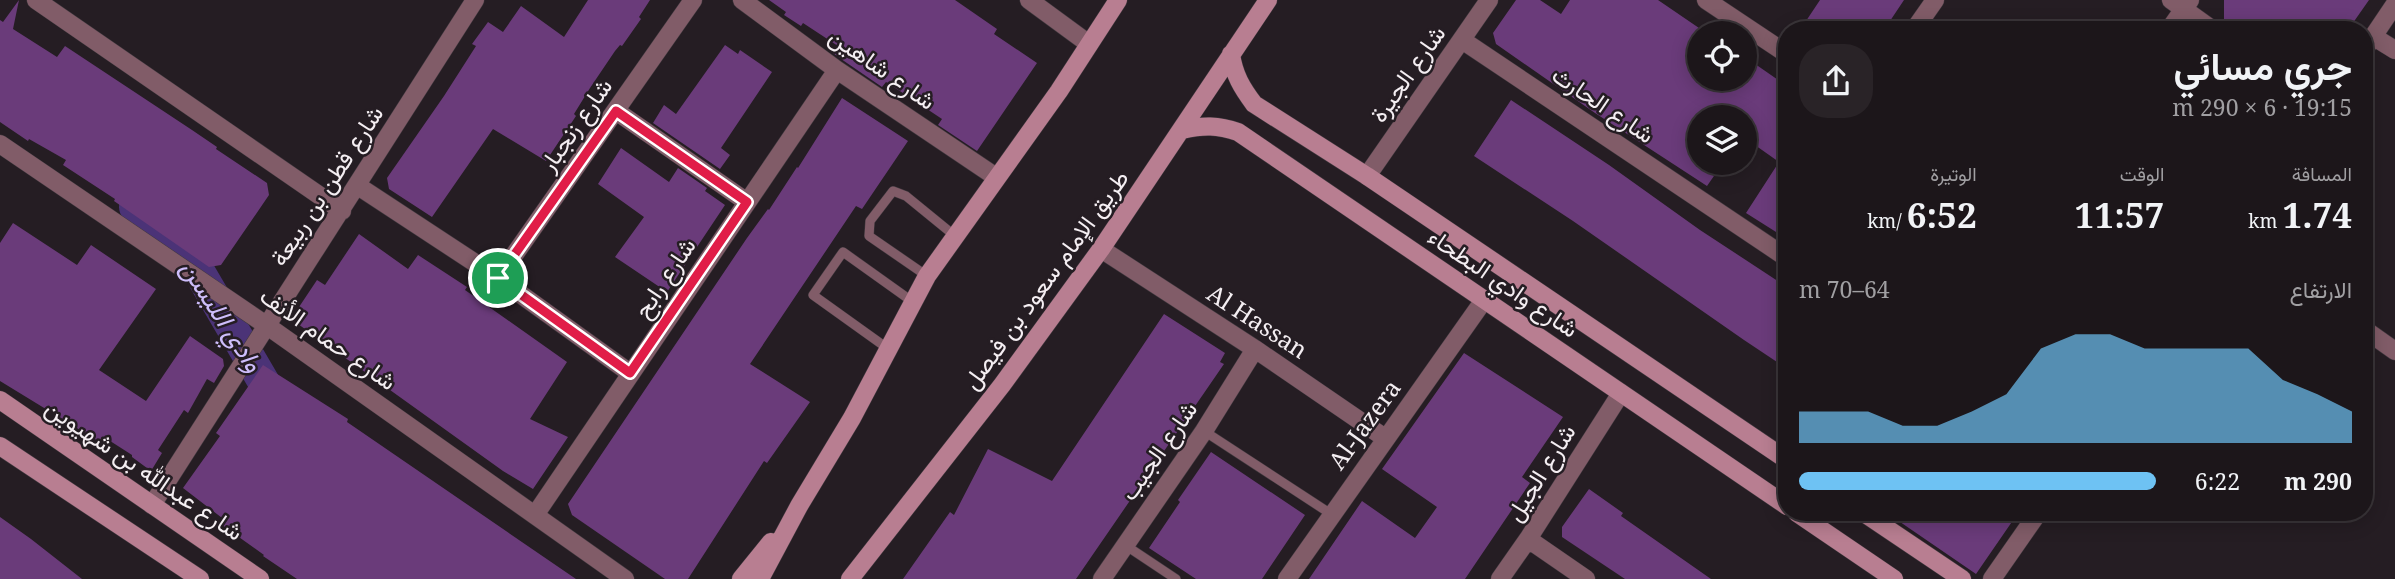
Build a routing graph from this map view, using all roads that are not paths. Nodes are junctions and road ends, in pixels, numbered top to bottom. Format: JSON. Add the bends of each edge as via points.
{"nodes":[{"id":1,"x":36,"y":0,"type":"edge"},
{"id":2,"x":475,"y":0,"type":"edge"},
{"id":3,"x":693,"y":0,"type":"edge"},
{"id":4,"x":742,"y":0,"type":"edge"},
{"id":5,"x":1029,"y":0,"type":"edge"},
{"id":6,"x":1268,"y":0,"type":"edge"},
{"id":7,"x":1489,"y":0,"type":"edge"},
{"id":8,"x":1706,"y":0,"type":"edge"},
{"id":9,"x":1935,"y":0,"type":"edge"},
{"id":10,"x":1111,"y":2,"type":"edge"},
{"id":11,"x":2182,"y":3,"type":"edge"},
{"id":12,"x":2395,"y":4,"type":"edge"},
{"id":13,"x":1920,"y":21,"type":"edge"},
{"id":14,"x":2173,"y":21,"type":"edge"},
{"id":15,"x":2203,"y":21,"type":"edge"},
{"id":16,"x":2373,"y":38,"type":"edge"},
{"id":17,"x":1462,"y":40,"type":"junction"},
{"id":18,"x":1089,"y":44,"type":"junction"},
{"id":19,"x":2373,"y":45,"type":"edge"},
{"id":20,"x":1778,"y":48,"type":"edge"},
{"id":21,"x":2395,"y":50,"type":"edge"},
{"id":22,"x":1231,"y":54,"type":"junction"},
{"id":23,"x":837,"y":70,"type":"junction"},
{"id":24,"x":616,"y":111,"type":"junction"},
{"id":25,"x":1182,"y":130,"type":"junction"},
{"id":26,"x":0,"y":144,"type":"edge"},
{"id":27,"x":1367,"y":176,"type":"junction"},
{"id":28,"x":996,"y":177,"type":"junction"},
{"id":29,"x":358,"y":186,"type":"junction"},
{"id":30,"x":747,"y":202,"type":"junction"},
{"id":31,"x":342,"y":211,"type":"junction"},
{"id":32,"x":955,"y":236,"type":"junction"},
{"id":33,"x":1101,"y":249,"type":"junction"},
{"id":34,"x":1778,"y":252,"type":"edge"},
{"id":35,"x":927,"y":275,"type":"junction"},
{"id":36,"x":498,"y":278,"type":"junction"},
{"id":37,"x":1484,"y":300,"type":"junction"},
{"id":38,"x":913,"y":302,"type":"junction"},
{"id":39,"x":266,"y":325,"type":"junction"},
{"id":40,"x":2373,"y":336,"type":"edge"},
{"id":41,"x":887,"y":348,"type":"junction"},
{"id":42,"x":1255,"y":349,"type":"junction"},
{"id":43,"x":2395,"y":351,"type":"edge"},
{"id":44,"x":630,"y":373,"type":"junction"},
{"id":45,"x":1621,"y":393,"type":"junction"},
{"id":46,"x":0,"y":400,"type":"edge"},
{"id":47,"x":1204,"y":431,"type":"junction"},
{"id":48,"x":1385,"y":438,"type":"junction"},
{"id":49,"x":0,"y":446,"type":"edge"},
{"id":50,"x":1778,"y":454,"type":"edge"},
{"id":51,"x":1778,"y":500,"type":"edge"},
{"id":52,"x":152,"y":505,"type":"junction"},
{"id":53,"x":799,"y":506,"type":"junction"},
{"id":54,"x":1331,"y":514,"type":"junction"},
{"id":55,"x":535,"y":515,"type":"junction"},
{"id":56,"x":1809,"y":521,"type":"edge"},
{"id":57,"x":1876,"y":521,"type":"edge"},
{"id":58,"x":2032,"y":521,"type":"edge"},
{"id":59,"x":892,"y":525,"type":"junction"},
{"id":60,"x":1528,"y":539,"type":"junction"},
{"id":61,"x":1124,"y":544,"type":"junction"},
{"id":62,"x":200,"y":579,"type":"edge"},
{"id":63,"x":260,"y":579,"type":"edge"},
{"id":64,"x":625,"y":579,"type":"edge"},
{"id":65,"x":741,"y":579,"type":"edge"},
{"id":66,"x":760,"y":579,"type":"edge"},
{"id":67,"x":850,"y":579,"type":"edge"},
{"id":68,"x":861,"y":579,"type":"edge"},
{"id":69,"x":1102,"y":579,"type":"edge"},
{"id":70,"x":1176,"y":579,"type":"edge"},
{"id":71,"x":1287,"y":579,"type":"edge"},
{"id":72,"x":1500,"y":579,"type":"edge"},
{"id":73,"x":1586,"y":579,"type":"edge"},
{"id":74,"x":1894,"y":579,"type":"edge"},
{"id":75,"x":1962,"y":579,"type":"edge"},
{"id":76,"x":1992,"y":579,"type":"edge"}],
"edges":[{"from":1,"to":31,"type":"street"},
{"from":2,"to":29,"type":"street","name":"شارع قطن بن ربيعة"},
{"from":3,"to":24,"type":"street","name":"شارع زنجبار"},
{"from":4,"to":23,"type":"street","name":"شارع شاهين"},
{"from":5,"to":18,"type":"street"},
{"from":6,"to":22,"type":"street","name":"طريق الإمام سعود بن فيصل"},
{"from":7,"to":17,"type":"street","name":"شارع الجيرة"},
{"from":8,"to":20,"type":"street"},
{"from":9,"to":13,"type":"street"},
{"from":10,"to":18,"type":"street"},
{"from":11,"to":14,"type":"street"},
{"from":11,"to":15,"type":"street"},
{"from":12,"to":16,"type":"street"},
{"from":17,"to":27,"type":"street","name":"شارع الجيرة"},
{"from":17,"to":34,"type":"street","name":"شارع الحارث"},
{"from":18,"to":28,"type":"street"},
{"from":19,"to":21,"type":"street"},
{"from":22,"to":25,"type":"street","name":"طريق الإمام سعود بن فيصل"},
{"from":22,"to":27,"type":"street","name":"شارع وادي البطحاء","via":[[1241,87],[1254,104]]},
{"from":23,"to":28,"type":"street","name":"شارع شاهين"},
{"from":23,"to":30,"type":"street","name":"شارع رابح"},
{"from":24,"to":30,"type":"street"},
{"from":24,"to":36,"type":"street","name":"شارع زنجبار"},
{"from":25,"to":33,"type":"street","name":"طريق الإمام سعود بن فيصل"},
{"from":25,"to":37,"type":"street","name":"شارع وادي البطحاء","via":[[1218,125],[1238,132]]},
{"from":26,"to":39,"type":"street","name":"شارع حمام الأنف"},
{"from":27,"to":50,"type":"street","name":"شارع وادي البطحاء"},
{"from":28,"to":32,"type":"street"},
{"from":29,"to":31,"type":"street","name":"شارع قطن بن ربيعة"},
{"from":29,"to":36,"type":"street"},
{"from":30,"to":44,"type":"street","name":"شارع رابح"},
{"from":31,"to":39,"type":"street","name":"شارع قطن بن ربيعة"},
{"from":32,"to":35,"type":"street"},
{"from":32,"to":35,"type":"lane","via":[[906,196],[893,191],[870,222],[869,236]]},
{"from":33,"to":42,"type":"street","name":"Al Hassan"},
{"from":33,"to":59,"type":"street","name":"طريق الإمام سعود بن فيصل","via":[[1002,386]]},
{"from":35,"to":38,"type":"street"},
{"from":36,"to":44,"type":"street"},
{"from":37,"to":45,"type":"street","name":"شارع وادي البطحاء"},
{"from":37,"to":48,"type":"street","name":"Al-Jazera"},
{"from":38,"to":41,"type":"street"},
{"from":38,"to":41,"type":"lane","via":[[844,252],[813,295]]},
{"from":39,"to":52,"type":"street","name":"شارع قطن بن ربيعة"},
{"from":39,"to":55,"type":"street","name":"شارع حمام الأنف"},
{"from":40,"to":43,"type":"street"},
{"from":41,"to":53,"type":"street"},
{"from":42,"to":47,"type":"street","name":"شارع الجيب"},
{"from":42,"to":48,"type":"street","name":"Al Hassan"},
{"from":44,"to":55,"type":"street","name":"شارع رابح"},
{"from":45,"to":51,"type":"street","name":"شارع وادي البطحاء"},
{"from":45,"to":60,"type":"street","name":"شارع الجيل"},
{"from":46,"to":52,"type":"street","name":"شارع عبدالله بن شهيوين"},
{"from":47,"to":54,"type":"lane"},
{"from":47,"to":61,"type":"street","name":"شارع الجيب"},
{"from":48,"to":54,"type":"street","name":"Al-Jazera"},
{"from":49,"to":62,"type":"street"},
{"from":52,"to":63,"type":"street","name":"شارع عبدالله بن شهيوين"},
{"from":53,"to":65,"type":"street"},
{"from":53,"to":66,"type":"street"},
{"from":54,"to":71,"type":"street","name":"Al-Jazera"},
{"from":55,"to":64,"type":"street","name":"شارع حمام الأنف"},
{"from":56,"to":74,"type":"street"},
{"from":57,"to":75,"type":"street"},
{"from":58,"to":76,"type":"street"},
{"from":59,"to":67,"type":"street","name":"طريق الإمام سعود بن فيصل"},
{"from":59,"to":68,"type":"street"},
{"from":60,"to":72,"type":"street","name":"شارع الجيل"},
{"from":60,"to":73,"type":"street"},
{"from":61,"to":69,"type":"street","name":"شارع الجيب"},
{"from":61,"to":70,"type":"lane"}]}
